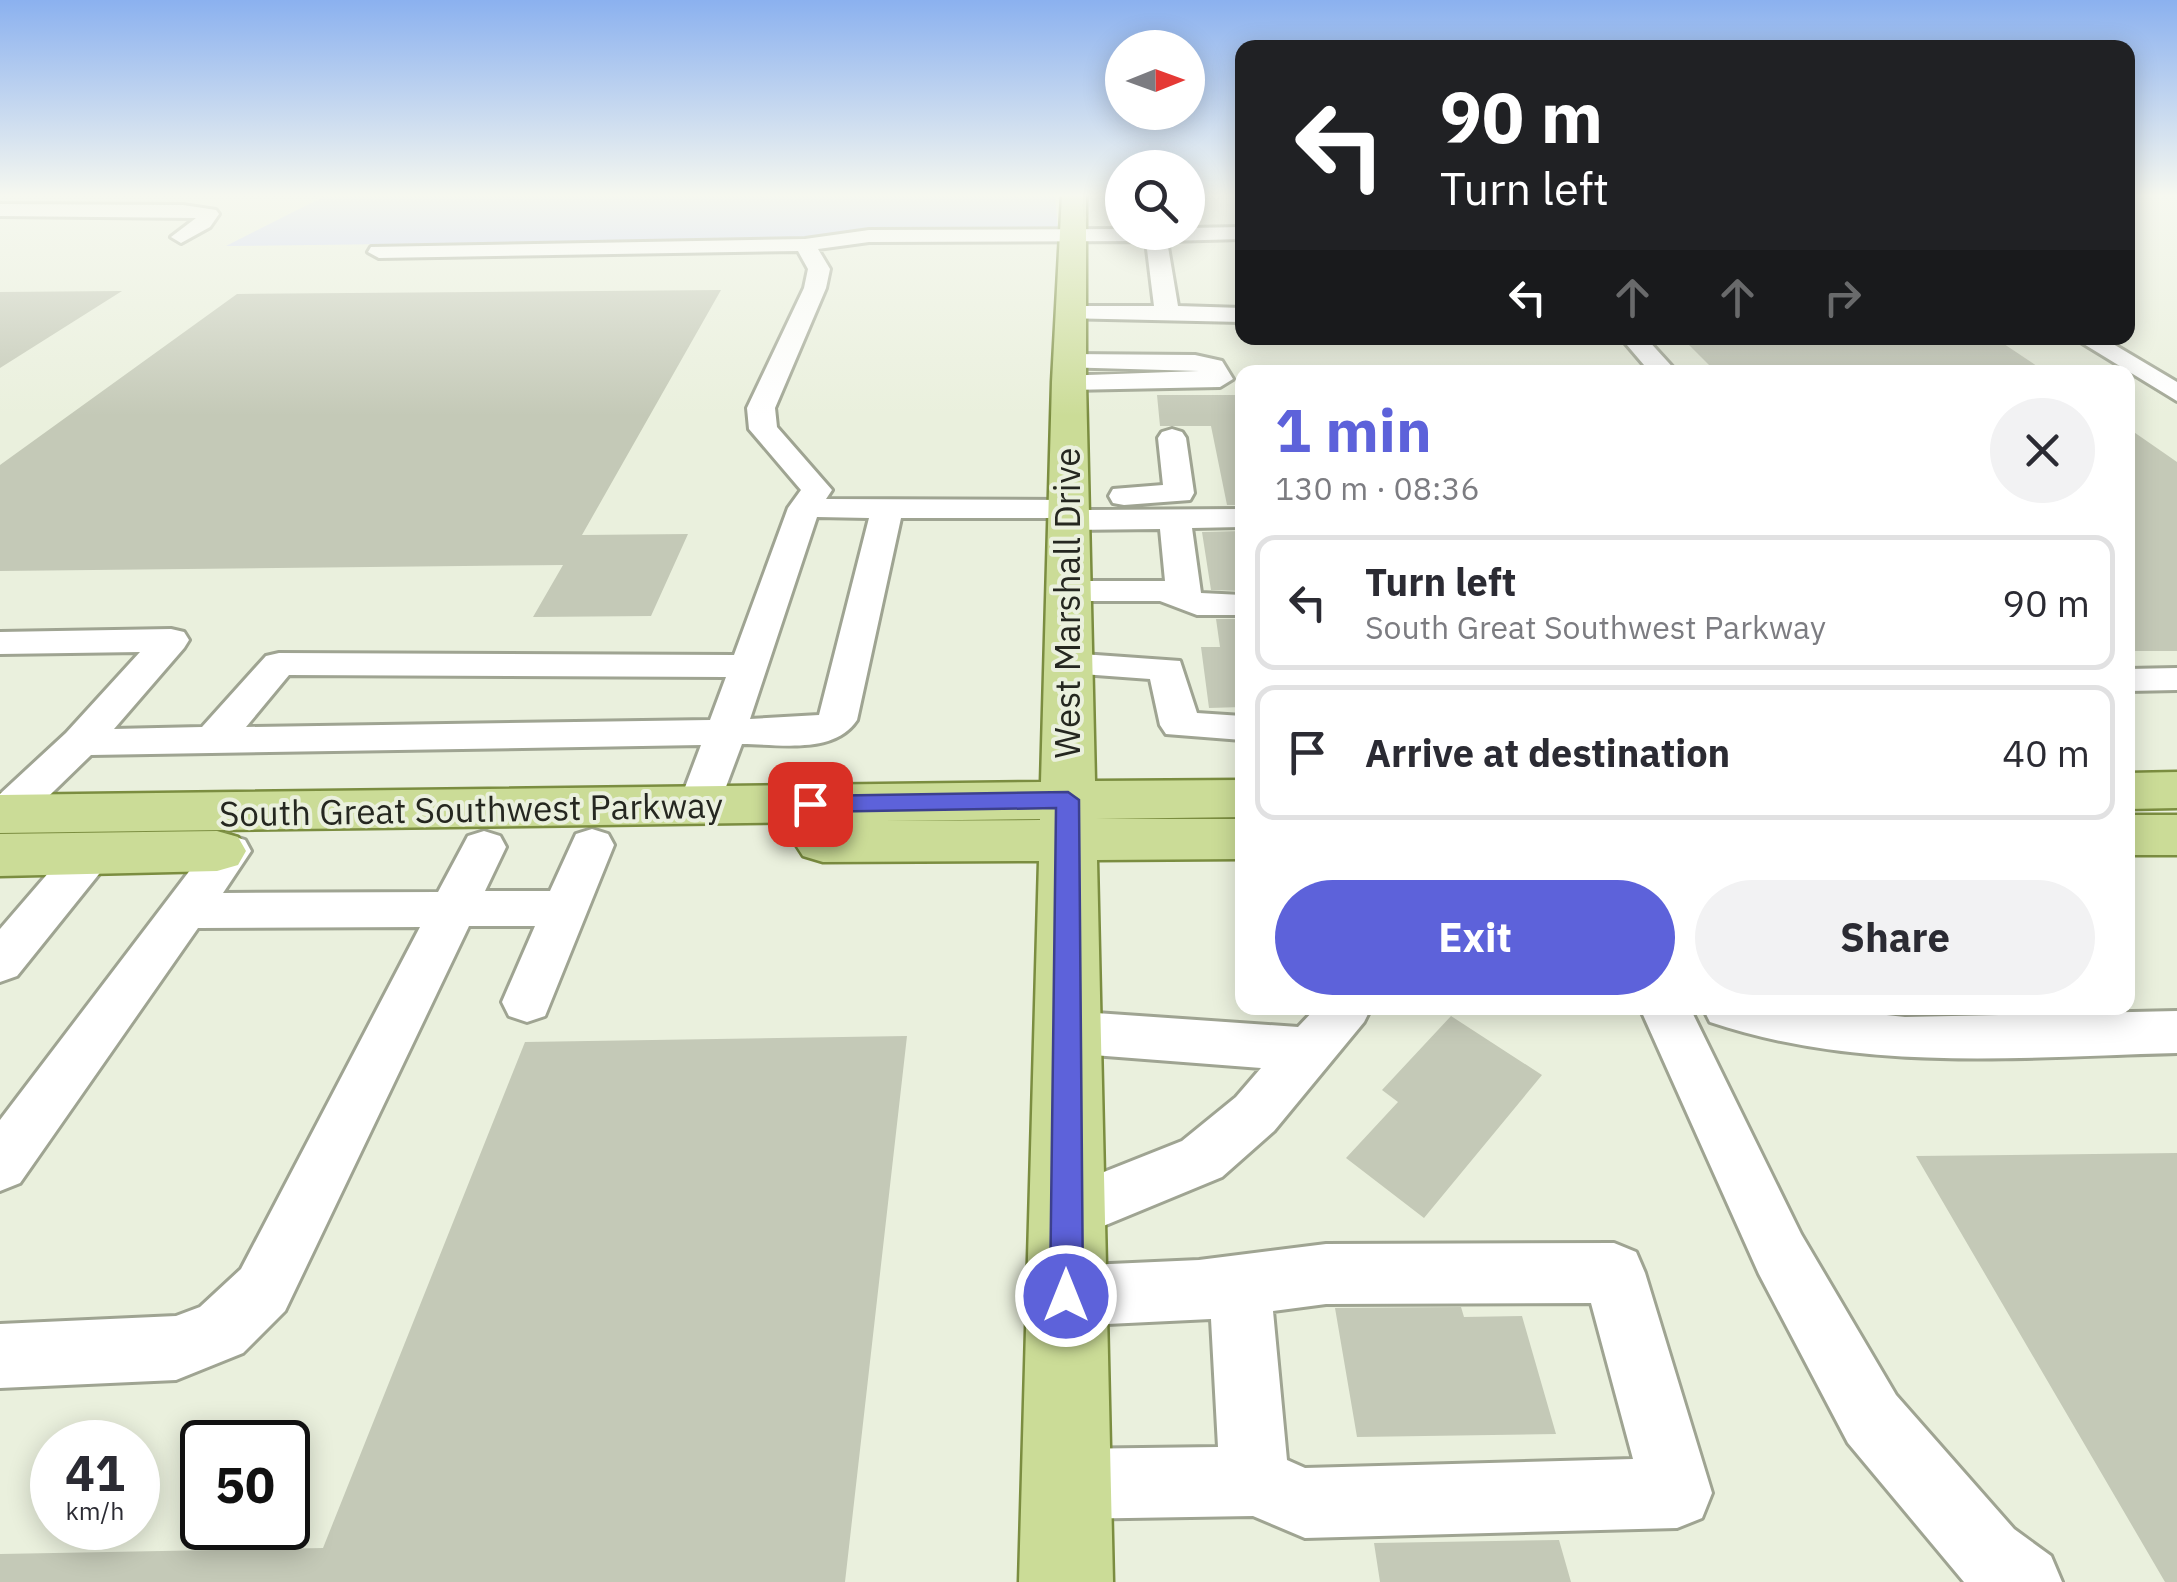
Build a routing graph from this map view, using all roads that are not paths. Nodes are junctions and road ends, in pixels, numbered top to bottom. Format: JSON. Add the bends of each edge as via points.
{"nodes":[{"id":1,"x":819,"y":269,"type":"edge"},
{"id":2,"x":1071,"y":269,"type":"edge"},
{"id":3,"x":1161,"y":269,"type":"edge"},
{"id":4,"x":1167,"y":312,"type":"junction"},
{"id":5,"x":1235,"y":316,"type":"edge"},
{"id":6,"x":1639,"y":345,"type":"edge"},
{"id":7,"x":2098,"y":345,"type":"edge"},
{"id":8,"x":1069,"y":350,"type":"junction"},
{"id":9,"x":1658,"y":365,"type":"edge"},
{"id":10,"x":2131,"y":365,"type":"edge"},
{"id":11,"x":2135,"y":368,"type":"edge"},
{"id":12,"x":2177,"y":393,"type":"edge"},
{"id":13,"x":1172,"y":438,"type":"dead end"},
{"id":14,"x":804,"y":508,"type":"junction"},
{"id":15,"x":887,"y":508,"type":"junction"},
{"id":16,"x":1069,"y":508,"type":"junction"},
{"id":17,"x":1235,"y":518,"type":"edge"},
{"id":18,"x":1175,"y":520,"type":"junction"},
{"id":19,"x":1068,"y":591,"type":"junction"},
{"id":20,"x":1184,"y":599,"type":"junction"},
{"id":21,"x":1235,"y":605,"type":"edge"},
{"id":22,"x":0,"y":643,"type":"edge"},
{"id":23,"x":1068,"y":664,"type":"junction"},
{"id":24,"x":748,"y":666,"type":"junction"},
{"id":25,"x":2135,"y":680,"type":"edge"},
{"id":26,"x":2177,"y":680,"type":"edge"},
{"id":27,"x":1235,"y":728,"type":"edge"},
{"id":28,"x":726,"y":732,"type":"junction"},
{"id":29,"x":214,"y":738,"type":"junction"},
{"id":30,"x":80,"y":742,"type":"junction"},
{"id":31,"x":2177,"y":790,"type":"edge"},
{"id":32,"x":2135,"y":791,"type":"edge"},
{"id":33,"x":1235,"y":799,"type":"edge"},
{"id":34,"x":700,"y":806,"type":"junction"},
{"id":35,"x":1068,"y":820,"type":"junction"},
{"id":36,"x":1,"y":826,"type":"edge"},
{"id":37,"x":2135,"y":835,"type":"edge"},
{"id":38,"x":2177,"y":835,"type":"edge"},
{"id":39,"x":1235,"y":838,"type":"edge"},
{"id":40,"x":592,"y":844,"type":"junction"},
{"id":41,"x":484,"y":847,"type":"junction"},
{"id":42,"x":229,"y":851,"type":"junction"},
{"id":43,"x":91,"y":854,"type":"junction"},
{"id":44,"x":456,"y":908,"type":"junction"},
{"id":45,"x":566,"y":908,"type":"junction"},
{"id":46,"x":186,"y":911,"type":"junction"},
{"id":47,"x":0,"y":963,"type":"edge"},
{"id":48,"x":528,"y":1002,"type":"dead end"},
{"id":49,"x":1340,"y":1015,"type":"edge"},
{"id":50,"x":1667,"y":1015,"type":"edge"},
{"id":51,"x":1755,"y":1015,"type":"edge"},
{"id":52,"x":1067,"y":1032,"type":"junction"},
{"id":53,"x":2177,"y":1032,"type":"edge"},
{"id":54,"x":1308,"y":1050,"type":"junction"},
{"id":55,"x":0,"y":1165,"type":"edge"},
{"id":56,"x":1067,"y":1214,"type":"junction"},
{"id":57,"x":1240,"y":1284,"type":"junction"},
{"id":58,"x":1066,"y":1296,"type":"junction"},
{"id":59,"x":0,"y":1356,"type":"edge"},
{"id":60,"x":1254,"y":1481,"type":"junction"},
{"id":61,"x":1066,"y":1484,"type":"junction"},
{"id":62,"x":1066,"y":1582,"type":"edge"},
{"id":63,"x":2025,"y":1582,"type":"edge"}],
"edges":[{"from":1,"to":14,"type":"lane","via":[[761,408],[763,429],[817,490]]},
{"from":2,"to":8,"type":"main road","name":"West Marshall Drive"},
{"from":3,"to":4,"type":"lane"},
{"from":4,"to":5,"type":"lane"},
{"from":4,"to":8,"type":"lane"},
{"from":6,"to":9,"type":"lane"},
{"from":7,"to":10,"type":"lane"},
{"from":8,"to":16,"type":"main road","name":"West Marshall Drive"},
{"from":11,"to":12,"type":"lane"},
{"from":13,"to":16,"type":"lane","via":[[1178,494]]},
{"from":14,"to":15,"type":"lane"},
{"from":14,"to":24,"type":"lane"},
{"from":15,"to":16,"type":"lane"},
{"from":15,"to":28,"type":"lane","via":[[837,720],[824,730]]},
{"from":16,"to":18,"type":"lane"},
{"from":16,"to":19,"type":"main road","name":"West Marshall Drive"},
{"from":17,"to":18,"type":"lane"},
{"from":18,"to":20,"type":"lane"},
{"from":19,"to":20,"type":"lane","via":[[1164,591]]},
{"from":19,"to":23,"type":"main road","name":"West Marshall Drive"},
{"from":20,"to":21,"type":"lane"},
{"from":22,"to":30,"type":"lane","via":[[171,640]]},
{"from":23,"to":27,"type":"lane","via":[[1167,669],[1180,725]]},
{"from":23,"to":35,"type":"main road","name":"West Marshall Drive"},
{"from":24,"to":28,"type":"lane"},
{"from":24,"to":29,"type":"lane","via":[[279,664]]},
{"from":25,"to":26,"type":"lane"},
{"from":28,"to":29,"type":"lane"},
{"from":28,"to":34,"type":"lane"},
{"from":29,"to":30,"type":"lane"},
{"from":30,"to":36,"type":"lane"},
{"from":31,"to":32,"type":"main road"},
{"from":33,"to":35,"type":"main road","name":"South Great Southwest Parkway"},
{"from":34,"to":35,"type":"main road","name":"South Great Southwest Parkway"},
{"from":34,"to":36,"type":"main road","name":"South Great Southwest Parkway"},
{"from":35,"to":39,"type":"main road","name":"South Great Southwest Parkway"},
{"from":35,"to":40,"type":"main road","name":"South Great Southwest Parkway"},
{"from":35,"to":52,"type":"main road","name":"West Marshall Drive"},
{"from":36,"to":43,"type":"main road","name":"South Great Southwest Parkway"},
{"from":37,"to":38,"type":"main road"},
{"from":40,"to":41,"type":"main road","name":"South Great Southwest Parkway"},
{"from":40,"to":45,"type":"lane"},
{"from":41,"to":42,"type":"main road","name":"South Great Southwest Parkway"},
{"from":41,"to":44,"type":"lane"},
{"from":42,"to":43,"type":"main road","name":"South Great Southwest Parkway"},
{"from":42,"to":46,"type":"lane"},
{"from":43,"to":47,"type":"lane"},
{"from":44,"to":45,"type":"lane"},
{"from":44,"to":46,"type":"lane"},
{"from":44,"to":59,"type":"lane","via":[[262,1290],[221,1331],[176,1348]]},
{"from":45,"to":48,"type":"lane"},
{"from":46,"to":55,"type":"lane"},
{"from":49,"to":54,"type":"lane"},
{"from":50,"to":63,"type":"lane","via":[[1780,1254],[1872,1419],[1988,1555]]},
{"from":51,"to":53,"type":"lane","via":[[1905,1038]]},
{"from":52,"to":54,"type":"lane"},
{"from":52,"to":56,"type":"main road","name":"West Marshall Drive"},
{"from":54,"to":56,"type":"lane","via":[[1255,1114],[1202,1160]]},
{"from":56,"to":58,"type":"main road","name":"West Marshall Drive"},
{"from":57,"to":58,"type":"lane"},
{"from":57,"to":60,"type":"lane"},
{"from":57,"to":60,"type":"lane","via":[[1326,1274],[1614,1273],[1678,1493],[1304,1503]]},
{"from":58,"to":61,"type":"main road","name":"West Marshall Drive"},
{"from":60,"to":61,"type":"lane"},
{"from":61,"to":62,"type":"main road","name":"West Marshall Drive"}]}
